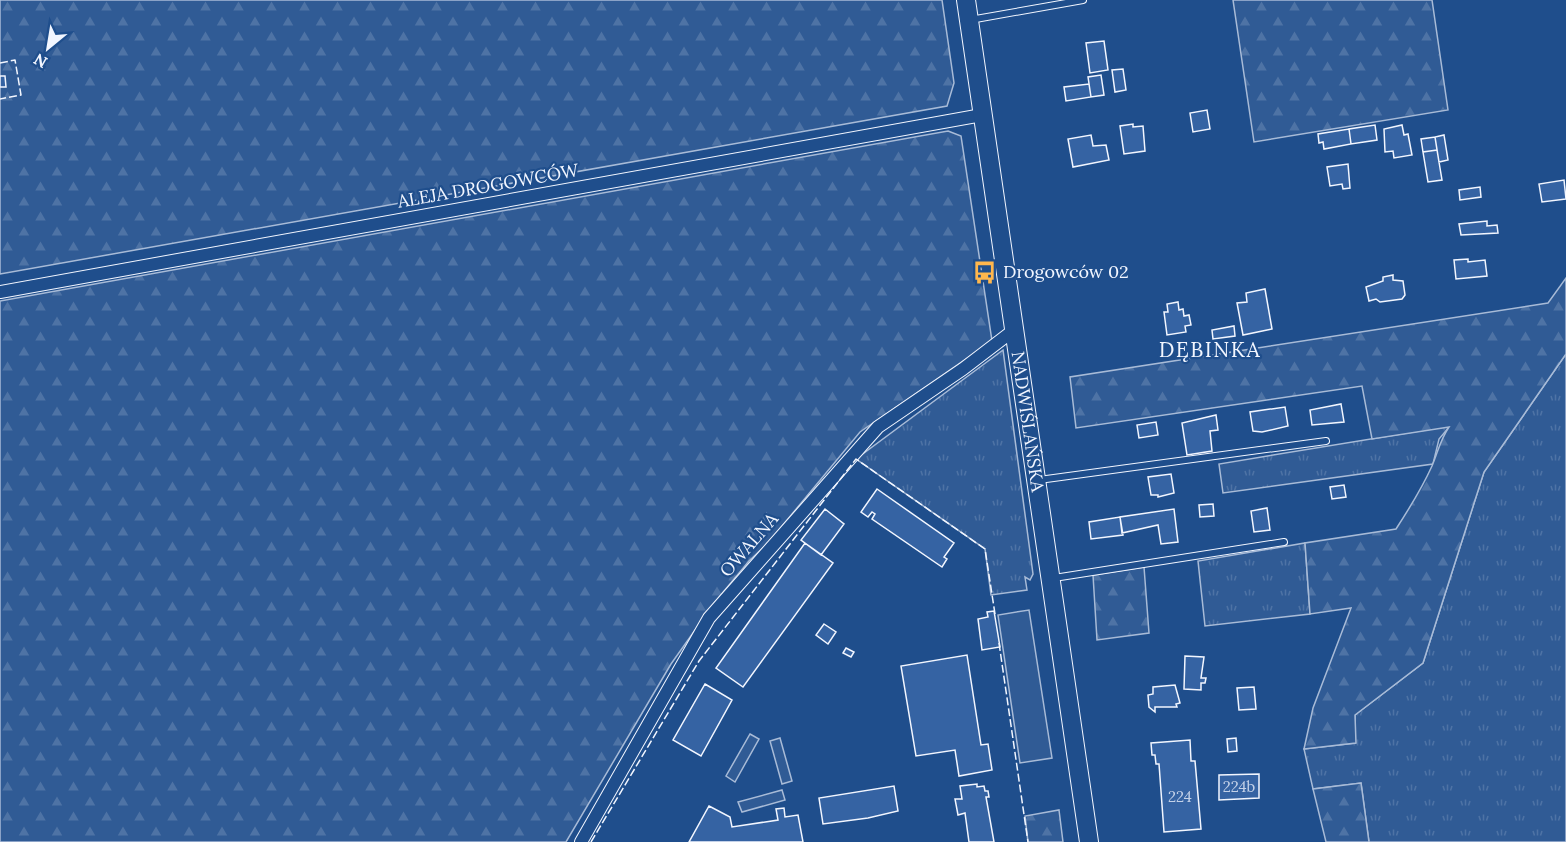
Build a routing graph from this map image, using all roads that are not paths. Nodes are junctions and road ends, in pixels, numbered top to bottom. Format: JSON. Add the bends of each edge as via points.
{"nodes":[{"id":1,"x":966,"y":0,"type":"edge"},
{"id":2,"x":1083,"y":0,"type":"edge"},
{"id":3,"x":969,"y":20,"type":"junction"},
{"id":4,"x":982,"y":115,"type":"junction"},
{"id":5,"x":0,"y":292,"type":"edge"},
{"id":6,"x":1014,"y":330,"type":"junction"},
{"id":7,"x":1326,"y":441,"type":"dead end"},
{"id":8,"x":1036,"y":480,"type":"junction"},
{"id":9,"x":1284,"y":542,"type":"dead end"},
{"id":10,"x":1051,"y":578,"type":"junction"},
{"id":11,"x":581,"y":842,"type":"edge"},
{"id":12,"x":1089,"y":842,"type":"edge"}],
"edges":[{"from":1,"to":3,"type":"main road","name":"NADWIŚLAŃSKA"},
{"from":2,"to":3,"type":"lane"},
{"from":3,"to":4,"type":"main road","name":"NADWIŚLAŃSKA"},
{"from":4,"to":5,"type":"street","name":"ALEJA DROGOWCÓW"},
{"from":4,"to":6,"type":"main road","name":"NADWIŚLAŃSKA"},
{"from":6,"to":8,"type":"main road","name":"NADWIŚLAŃSKA"},
{"from":6,"to":11,"type":"street","name":"OWALNA","via":[[878,427],[709,618]]},
{"from":7,"to":8,"type":"lane"},
{"from":8,"to":10,"type":"main road","name":"NADWIŚLAŃSKA"},
{"from":9,"to":10,"type":"lane"},
{"from":10,"to":12,"type":"main road","name":"NADWIŚLAŃSKA"}]}
